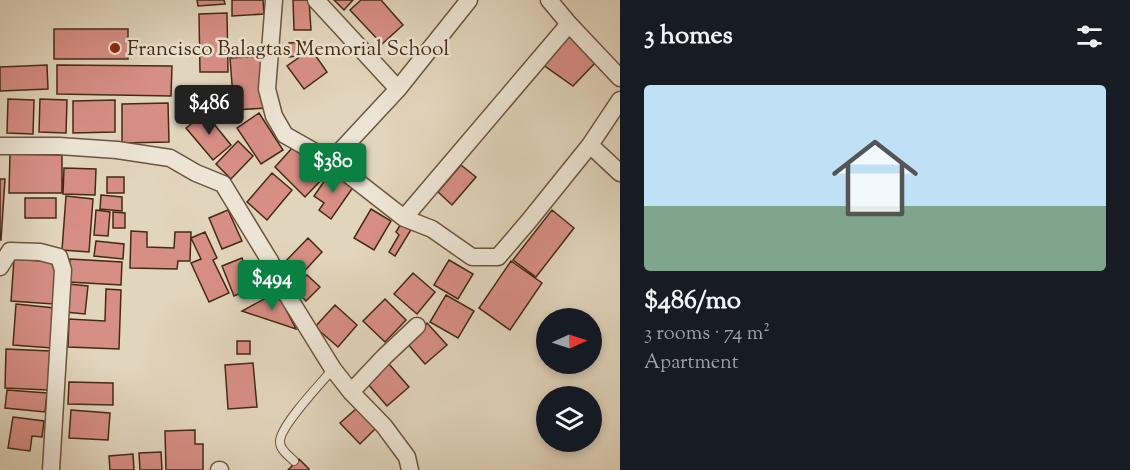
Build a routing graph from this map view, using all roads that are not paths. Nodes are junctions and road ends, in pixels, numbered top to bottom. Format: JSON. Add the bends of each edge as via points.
{"nodes":[{"id":1,"x":274,"y":0,"type":"edge"},
{"id":2,"x":316,"y":0,"type":"edge"},
{"id":3,"x":469,"y":0,"type":"edge"},
{"id":4,"x":549,"y":0,"type":"edge"},
{"id":5,"x":569,"y":24,"type":"junction"},
{"id":6,"x":620,"y":78,"type":"edge"},
{"id":7,"x":398,"y":89,"type":"junction"},
{"id":8,"x":620,"y":100,"type":"edge"},
{"id":9,"x":590,"y":145,"type":"junction"},
{"id":10,"x":0,"y":146,"type":"edge"},
{"id":11,"x":331,"y":161,"type":"junction"},
{"id":12,"x":620,"y":173,"type":"edge"},
{"id":13,"x":404,"y":218,"type":"junction"},
{"id":14,"x":0,"y":267,"type":"edge"},
{"id":15,"x":417,"y":326,"type":"dead end"},
{"id":16,"x":333,"y":369,"type":"junction"},
{"id":17,"x":351,"y":392,"type":"junction"},
{"id":18,"x":294,"y":461,"type":"dead end"},
{"id":19,"x":51,"y":470,"type":"edge"},
{"id":20,"x":410,"y":470,"type":"edge"}],
"edges":[{"from":1,"to":11,"type":"street","via":[[267,89],[274,116],[285,135]]},
{"from":2,"to":7,"type":"street"},
{"from":3,"to":7,"type":"street"},
{"from":4,"to":5,"type":"street"},
{"from":5,"to":6,"type":"street"},
{"from":5,"to":13,"type":"street"},
{"from":7,"to":11,"type":"street"},
{"from":8,"to":9,"type":"street"},
{"from":9,"to":12,"type":"street"},
{"from":9,"to":13,"type":"street","via":[[498,257],[472,257],[432,229]]},
{"from":10,"to":16,"type":"street","via":[[117,150],[170,158],[223,184]]},
{"from":11,"to":13,"type":"street"},
{"from":14,"to":19,"type":"street","via":[[10,251],[40,252],[59,257],[63,270]]},
{"from":15,"to":17,"type":"street"},
{"from":16,"to":17,"type":"street"},
{"from":16,"to":18,"type":"lane","via":[[281,436],[281,447]]},
{"from":17,"to":20,"type":"street","via":[[384,426],[407,457]]}]}
